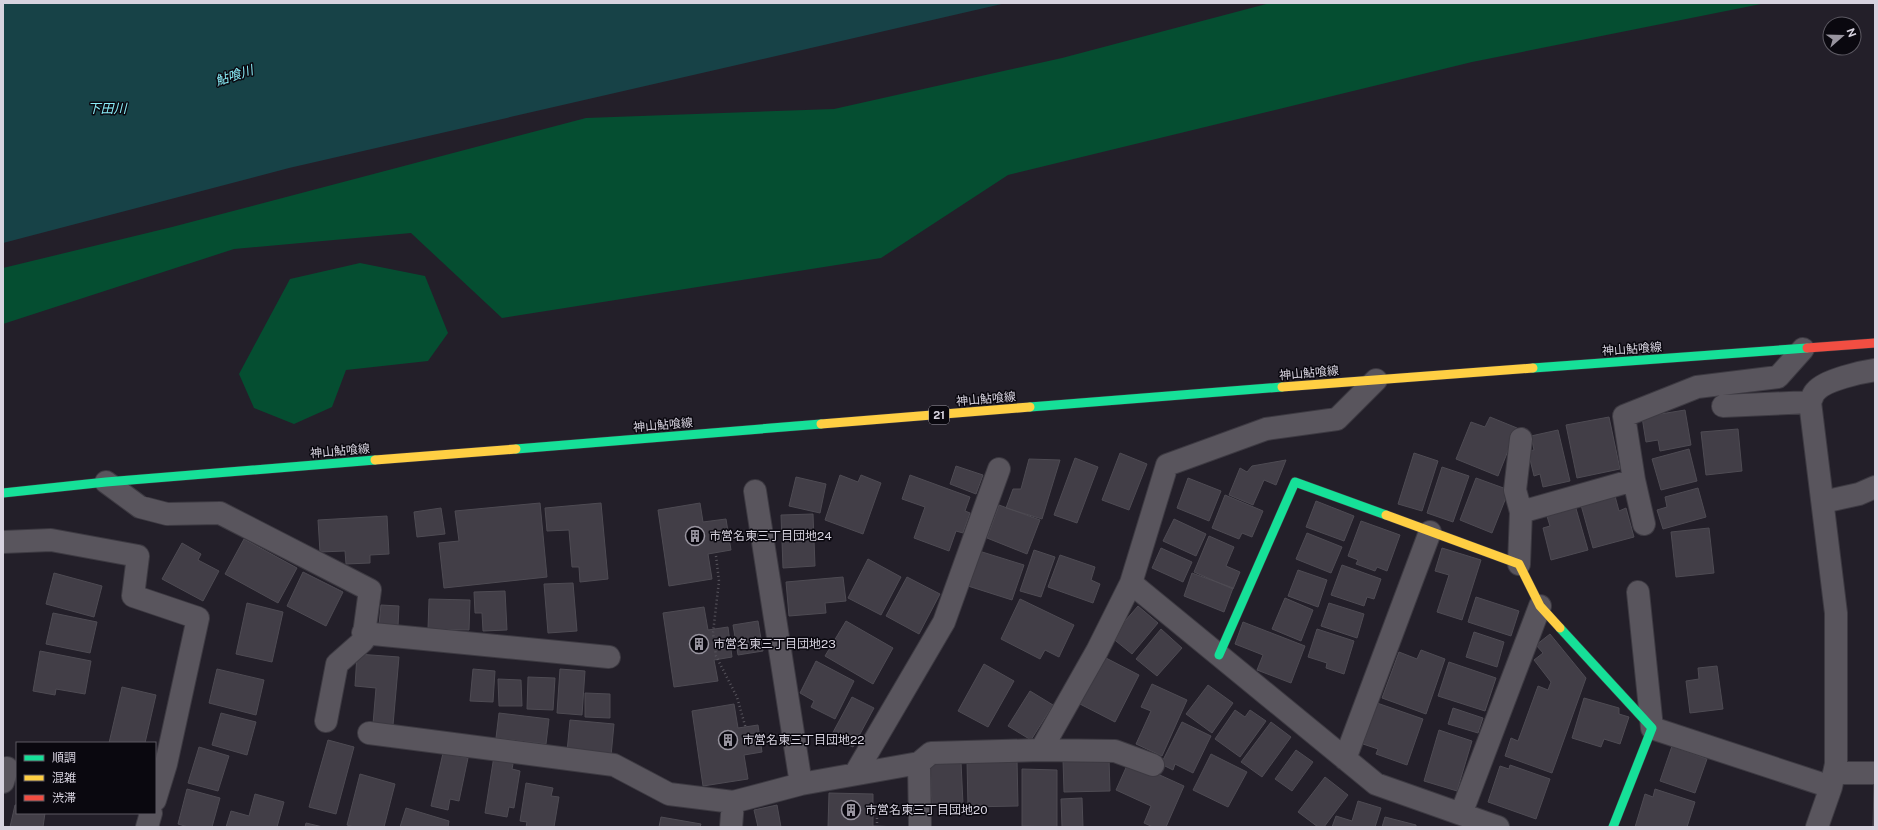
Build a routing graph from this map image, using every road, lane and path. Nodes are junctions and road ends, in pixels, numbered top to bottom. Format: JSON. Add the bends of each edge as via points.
{"nodes":[{"id":1,"x":1875,"y":343,"type":"edge"},
{"id":2,"x":1803,"y":348,"type":"junction"},
{"id":3,"x":1875,"y":370,"type":"edge"},
{"id":4,"x":1376,"y":380,"type":"junction"},
{"id":5,"x":1810,"y":402,"type":"junction"},
{"id":6,"x":1723,"y":406,"type":"dead end"},
{"id":7,"x":1522,"y":439,"type":"dead end"},
{"id":8,"x":999,"y":469,"type":"dead end"},
{"id":9,"x":1634,"y":480,"type":"junction"},
{"id":10,"x":106,"y":482,"type":"junction"},
{"id":11,"x":1875,"y":487,"type":"edge"},
{"id":12,"x":755,"y":491,"type":"dead end"},
{"id":13,"x":3,"y":493,"type":"edge"},
{"id":14,"x":1823,"y":502,"type":"junction"},
{"id":15,"x":1521,"y":512,"type":"junction"},
{"id":16,"x":1644,"y":524,"type":"dead end"},
{"id":17,"x":1430,"y":532,"type":"junction"},
{"id":18,"x":3,"y":542,"type":"edge"},
{"id":19,"x":716,"y":556,"type":"dead end"},
{"id":20,"x":1519,"y":564,"type":"junction"},
{"id":21,"x":1131,"y":583,"type":"junction"},
{"id":22,"x":1638,"y":592,"type":"dead end"},
{"id":23,"x":1540,"y":606,"type":"junction"},
{"id":24,"x":364,"y":633,"type":"junction"},
{"id":25,"x":1219,"y":655,"type":"junction"},
{"id":26,"x":609,"y":657,"type":"dead end"},
{"id":27,"x":326,"y":721,"type":"dead end"},
{"id":28,"x":1652,"y":728,"type":"junction"},
{"id":29,"x":746,"y":729,"type":"dead end"},
{"id":30,"x":369,"y":733,"type":"dead end"},
{"id":31,"x":1041,"y":750,"type":"junction"},
{"id":32,"x":1344,"y":759,"type":"junction"},
{"id":33,"x":919,"y":763,"type":"junction"},
{"id":34,"x":1153,"y":765,"type":"dead end"},
{"id":35,"x":1875,"y":773,"type":"edge"},
{"id":36,"x":855,"y":774,"type":"junction"},
{"id":37,"x":1833,"y":780,"type":"junction"},
{"id":38,"x":801,"y":784,"type":"junction"},
{"id":39,"x":156,"y":797,"type":"edge"},
{"id":40,"x":733,"y":802,"type":"junction"},
{"id":41,"x":151,"y":814,"type":"edge"},
{"id":42,"x":1461,"y":814,"type":"junction"},
{"id":43,"x":877,"y":815,"type":"dead end"},
{"id":44,"x":147,"y":827,"type":"edge"},
{"id":45,"x":731,"y":827,"type":"edge"},
{"id":46,"x":877,"y":827,"type":"edge"},
{"id":47,"x":920,"y":827,"type":"edge"},
{"id":48,"x":1498,"y":827,"type":"edge"},
{"id":49,"x":1613,"y":827,"type":"edge"},
{"id":50,"x":1817,"y":827,"type":"edge"}],
"edges":[{"from":1,"to":2,"type":"main road","name":"神山鮎喰線","number":"21"},
{"from":2,"to":4,"type":"main road","name":"神山鮎喰線","number":"21"},
{"from":2,"to":9,"type":"street","via":[[1778,377],[1698,387],[1624,416]]},
{"from":3,"to":5,"type":"street","via":[[1834,380],[1816,390]]},
{"from":4,"to":10,"type":"main road","name":"神山鮎喰線","number":"21"},
{"from":4,"to":21,"type":"street","via":[[1337,419],[1266,429],[1167,465]]},
{"from":5,"to":6,"type":"street"},
{"from":5,"to":14,"type":"street"},
{"from":7,"to":15,"type":"street","via":[[1515,490]]},
{"from":8,"to":36,"type":"street","via":[[944,622]]},
{"from":9,"to":15,"type":"street"},
{"from":9,"to":16,"type":"street"},
{"from":10,"to":13,"type":"main road","name":"神山鮎喰線","number":"21"},
{"from":10,"to":24,"type":"street","via":[[140,507],[167,514],[220,513],[370,590]]},
{"from":11,"to":14,"type":"street","via":[[1859,494]]},
{"from":12,"to":38,"type":"street"},
{"from":14,"to":37,"type":"street","via":[[1836,613],[1836,764]]},
{"from":15,"to":20,"type":"street"},
{"from":17,"to":20,"type":"main road"},
{"from":17,"to":25,"type":"main road","via":[[1295,482]]},
{"from":17,"to":32,"type":"street"},
{"from":18,"to":39,"type":"street","via":[[51,540],[138,556],[133,596],[198,618],[166,764]]},
{"from":19,"to":29,"type":"path","via":[[719,581],[713,633],[716,656],[737,697]]},
{"from":20,"to":23,"type":"main road"},
{"from":21,"to":25,"type":"street"},
{"from":21,"to":31,"type":"street","via":[[1097,651]]},
{"from":22,"to":28,"type":"street"},
{"from":23,"to":28,"type":"main road"},
{"from":23,"to":42,"type":"street"},
{"from":24,"to":26,"type":"street"},
{"from":24,"to":27,"type":"street","via":[[362,641],[338,664]]},
{"from":25,"to":32,"type":"street"},
{"from":28,"to":37,"type":"street"},
{"from":28,"to":49,"type":"main road"},
{"from":30,"to":40,"type":"street","via":[[614,765],[670,794]]},
{"from":31,"to":33,"type":"street","via":[[931,753]]},
{"from":31,"to":34,"type":"street","via":[[1115,751]]},
{"from":32,"to":42,"type":"street","via":[[1376,784]]},
{"from":33,"to":36,"type":"street"},
{"from":33,"to":47,"type":"street"},
{"from":35,"to":37,"type":"street"},
{"from":36,"to":38,"type":"street"},
{"from":37,"to":50,"type":"street"},
{"from":38,"to":40,"type":"street"},
{"from":40,"to":45,"type":"street"},
{"from":41,"to":44,"type":"street"},
{"from":42,"to":48,"type":"street"},
{"from":43,"to":46,"type":"path"}]}
